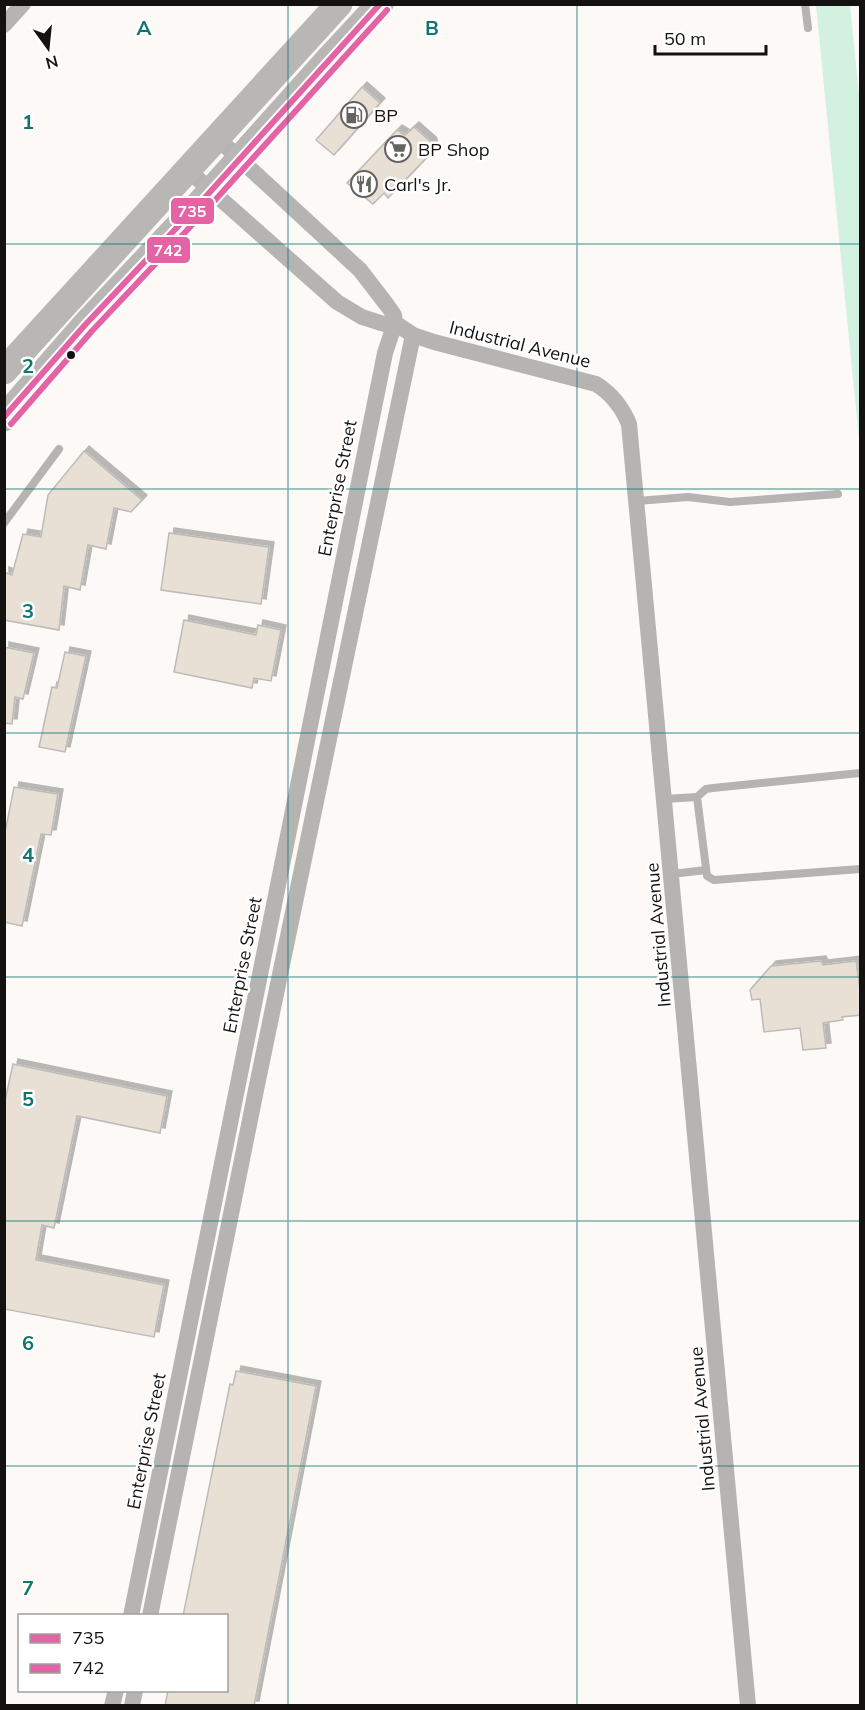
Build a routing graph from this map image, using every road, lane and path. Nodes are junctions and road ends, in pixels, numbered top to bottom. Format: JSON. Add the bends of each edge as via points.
{"nodes":[{"id":1,"x":339,"y":4,"type":"edge"},
{"id":2,"x":380,"y":4,"type":"edge"},
{"id":3,"x":805,"y":4,"type":"edge"},
{"id":4,"x":17,"y":6,"type":"edge"},
{"id":5,"x":4,"y":25,"type":"edge"},
{"id":6,"x":808,"y":28,"type":"dead end"},
{"id":7,"x":217,"y":138,"type":"junction"},
{"id":8,"x":240,"y":160,"type":"junction"},
{"id":9,"x":189,"y":171,"type":"junction"},
{"id":10,"x":212,"y":190,"type":"junction"},
{"id":11,"x":395,"y":323,"type":"junction"},
{"id":12,"x":413,"y":335,"type":"junction"},
{"id":13,"x":4,"y":371,"type":"edge"},
{"id":14,"x":4,"y":418,"type":"edge"},
{"id":15,"x":59,"y":448,"type":"dead end"},
{"id":16,"x":838,"y":494,"type":"dead end"},
{"id":17,"x":637,"y":501,"type":"junction"},
{"id":18,"x":4,"y":523,"type":"edge"},
{"id":19,"x":861,"y":772,"type":"edge"},
{"id":20,"x":697,"y":797,"type":"junction"},
{"id":21,"x":665,"y":799,"type":"junction"},
{"id":22,"x":861,"y":869,"type":"edge"},
{"id":23,"x":706,"y":870,"type":"junction"},
{"id":24,"x":672,"y":873,"type":"junction"},
{"id":25,"x":131,"y":1614,"type":"edge"},
{"id":26,"x":150,"y":1614,"type":"edge"},
{"id":27,"x":748,"y":1706,"type":"edge"}],
"edges":[{"from":1,"to":7,"type":"main road"},
{"from":2,"to":8,"type":"main road"},
{"from":3,"to":6,"type":"lane"},
{"from":4,"to":5,"type":"street"},
{"from":7,"to":8,"type":"street","name":"Industrial Avenue"},
{"from":7,"to":9,"type":"main road"},
{"from":8,"to":10,"type":"main road"},
{"from":8,"to":11,"type":"street","name":"Industrial Avenue","via":[[360,270],[394,315]]},
{"from":9,"to":10,"type":"street","name":"Industrial Avenue"},
{"from":9,"to":13,"type":"main road"},
{"from":10,"to":11,"type":"street","name":"Industrial Avenue","via":[[337,302],[384,324]]},
{"from":10,"to":14,"type":"main road"},
{"from":11,"to":12,"type":"street","name":"Industrial Avenue"},
{"from":11,"to":25,"type":"street","name":"Enterprise Street","via":[[382,365]]},
{"from":12,"to":17,"type":"street","name":"Industrial Avenue","via":[[588,381],[604,389],[629,424]]},
{"from":12,"to":26,"type":"street"},
{"from":15,"to":18,"type":"lane"},
{"from":16,"to":17,"type":"lane","via":[[730,502],[688,498]]},
{"from":17,"to":21,"type":"street","name":"Industrial Avenue"},
{"from":19,"to":20,"type":"lane","via":[[706,789]]},
{"from":20,"to":21,"type":"lane"},
{"from":20,"to":23,"type":"lane"},
{"from":21,"to":24,"type":"street","name":"Industrial Avenue"},
{"from":22,"to":23,"type":"lane","via":[[714,880],[706,876]]},
{"from":23,"to":24,"type":"lane"},
{"from":24,"to":27,"type":"street","name":"Industrial Avenue"}]}
